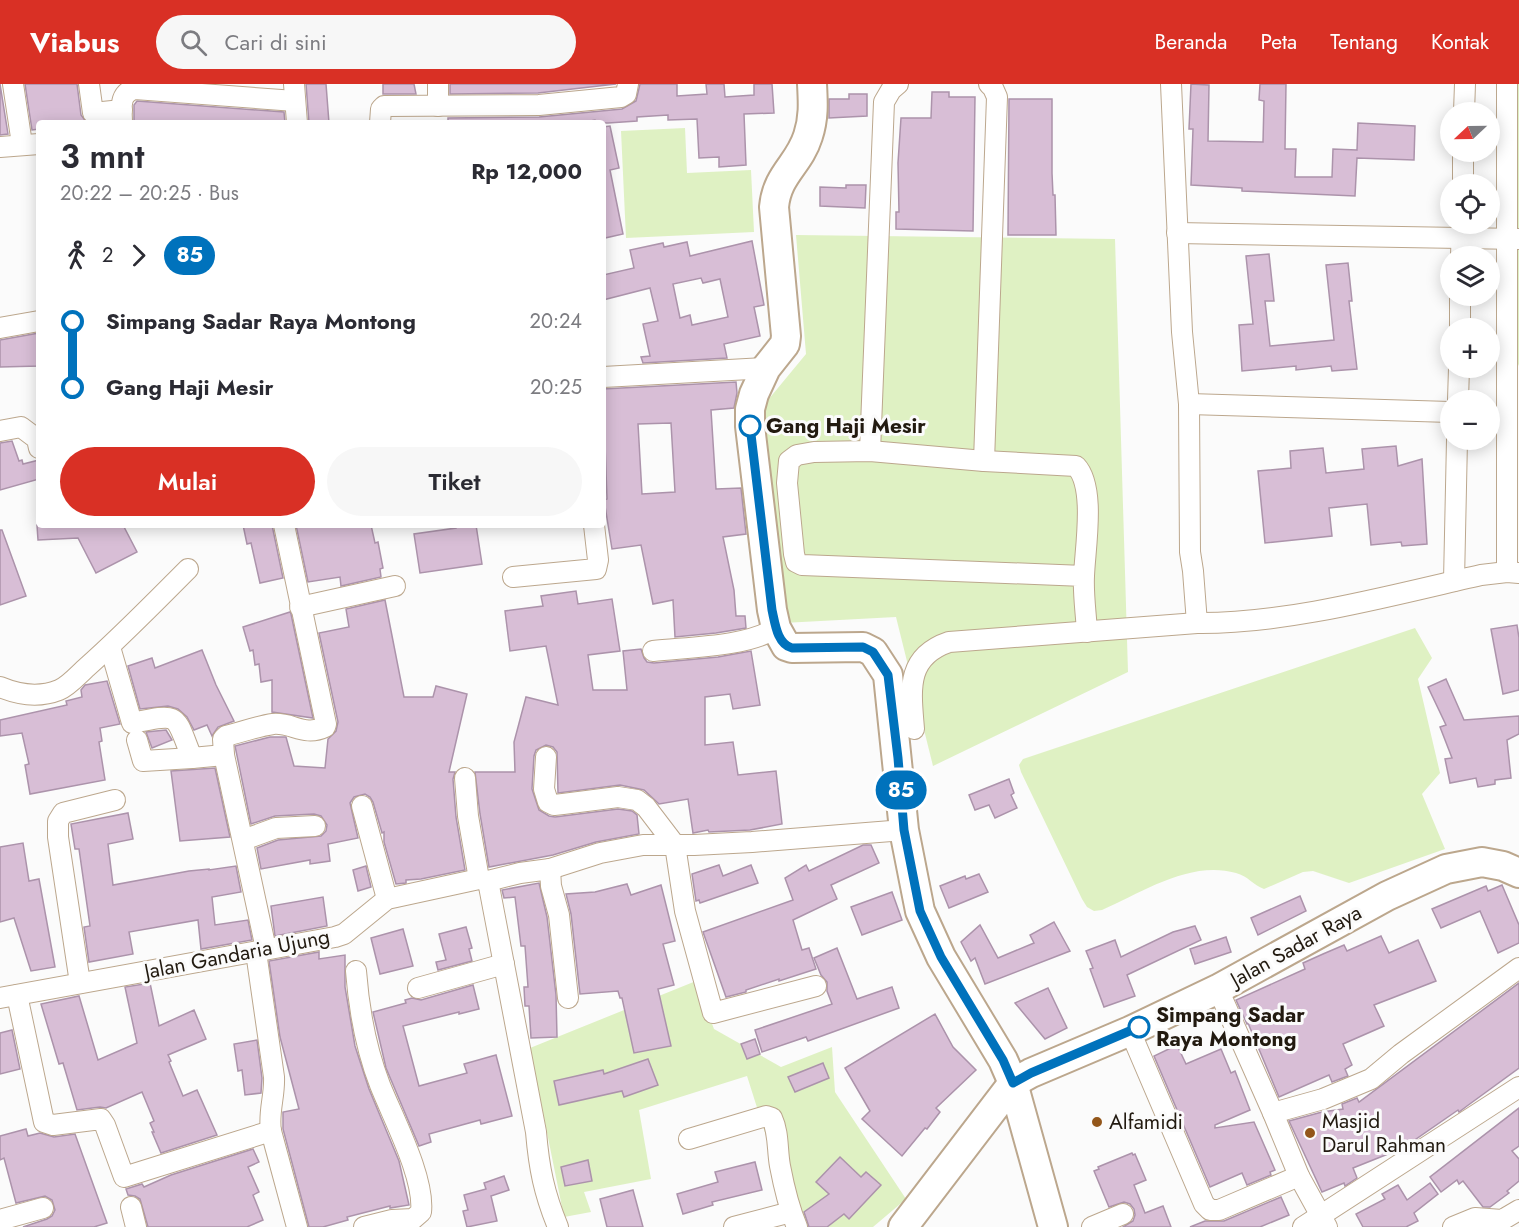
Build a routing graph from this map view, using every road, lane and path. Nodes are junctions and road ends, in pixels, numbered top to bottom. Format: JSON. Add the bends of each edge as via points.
{"nodes":[{"id":1,"x":13,"y":84,"type":"edge"},
{"id":2,"x":89,"y":84,"type":"edge"},
{"id":3,"x":438,"y":84,"type":"edge"},
{"id":4,"x":628,"y":84,"type":"edge"},
{"id":5,"x":812,"y":84,"type":"edge"},
{"id":6,"x":898,"y":84,"type":"edge"},
{"id":7,"x":989,"y":84,"type":"edge"},
{"id":8,"x":1171,"y":84,"type":"edge"},
{"id":9,"x":1465,"y":84,"type":"edge"},
{"id":10,"x":1507,"y":84,"type":"edge"},
{"id":11,"x":295,"y":92,"type":"edge"},
{"id":12,"x":1464,"y":102,"type":"edge"},
{"id":13,"x":438,"y":106,"type":"junction"},
{"id":14,"x":122,"y":117,"type":"edge"},
{"id":15,"x":297,"y":120,"type":"edge"},
{"id":16,"x":380,"y":120,"type":"edge"},
{"id":17,"x":31,"y":144,"type":"edge"},
{"id":18,"x":0,"y":147,"type":"edge"},
{"id":19,"x":1177,"y":233,"type":"junction"},
{"id":20,"x":1513,"y":238,"type":"edge"},
{"id":21,"x":1462,"y":239,"type":"edge"},
{"id":22,"x":36,"y":322,"type":"edge"},
{"id":23,"x":0,"y":328,"type":"edge"},
{"id":24,"x":766,"y":368,"type":"junction"},
{"id":25,"x":606,"y":377,"type":"edge"},
{"id":26,"x":1189,"y":404,"type":"junction"},
{"id":27,"x":1440,"y":412,"type":"edge"},
{"id":28,"x":1505,"y":414,"type":"edge"},
{"id":29,"x":0,"y":431,"type":"edge"},
{"id":30,"x":36,"y":439,"type":"edge"},
{"id":31,"x":1457,"y":450,"type":"edge"},
{"id":32,"x":870,"y":451,"type":"junction"},
{"id":33,"x":984,"y":461,"type":"junction"},
{"id":34,"x":285,"y":528,"type":"edge"},
{"id":35,"x":594,"y":528,"type":"edge"},
{"id":36,"x":188,"y":569,"type":"dead end"},
{"id":37,"x":1513,"y":573,"type":"edge"},
{"id":38,"x":1084,"y":576,"type":"junction"},
{"id":39,"x":513,"y":577,"type":"dead end"},
{"id":40,"x":1454,"y":581,"type":"junction"},
{"id":41,"x":395,"y":586,"type":"dead end"},
{"id":42,"x":300,"y":607,"type":"junction"},
{"id":43,"x":1197,"y":623,"type":"junction"},
{"id":44,"x":776,"y":628,"type":"junction"},
{"id":45,"x":1087,"y":632,"type":"junction"},
{"id":46,"x":110,"y":646,"type":"junction"},
{"id":47,"x":653,"y":651,"type":"dead end"},
{"id":48,"x":0,"y":687,"type":"edge"},
{"id":49,"x":914,"y":729,"type":"dead end"},
{"id":50,"x":137,"y":740,"type":"dead end"},
{"id":51,"x":224,"y":755,"type":"junction"},
{"id":52,"x":546,"y":757,"type":"dead end"},
{"id":53,"x":192,"y":758,"type":"junction"},
{"id":54,"x":465,"y":778,"type":"dead end"},
{"id":55,"x":115,"y":800,"type":"dead end"},
{"id":56,"x":362,"y":806,"type":"dead end"},
{"id":57,"x":315,"y":826,"type":"dead end"},
{"id":58,"x":904,"y":830,"type":"junction"},
{"id":59,"x":243,"y":840,"type":"junction"},
{"id":60,"x":675,"y":845,"type":"junction"},
{"id":61,"x":550,"y":869,"type":"junction"},
{"id":62,"x":1519,"y":873,"type":"edge"},
{"id":63,"x":483,"y":880,"type":"junction"},
{"id":64,"x":387,"y":899,"type":"junction"},
{"id":65,"x":261,"y":951,"type":"junction"},
{"id":66,"x":504,"y":964,"type":"junction"},
{"id":67,"x":1519,"y":968,"type":"edge"},
{"id":68,"x":356,"y":972,"type":"dead end"},
{"id":69,"x":80,"y":983,"type":"junction"},
{"id":70,"x":816,"y":986,"type":"dead end"},
{"id":71,"x":418,"y":988,"type":"dead end"},
{"id":72,"x":1218,"y":989,"type":"junction"},
{"id":73,"x":8,"y":997,"type":"edge"},
{"id":74,"x":568,"y":999,"type":"dead end"},
{"id":75,"x":1130,"y":1031,"type":"junction"},
{"id":76,"x":1013,"y":1083,"type":"junction"},
{"id":77,"x":1519,"y":1087,"type":"edge"},
{"id":78,"x":1273,"y":1113,"type":"junction"},
{"id":79,"x":271,"y":1131,"type":"junction"},
{"id":80,"x":689,"y":1138,"type":"dead end"},
{"id":81,"x":1299,"y":1176,"type":"junction"},
{"id":82,"x":131,"y":1207,"type":"dead end"},
{"id":83,"x":43,"y":1208,"type":"dead end"},
{"id":84,"x":1519,"y":1210,"type":"edge"},
{"id":85,"x":1123,"y":1214,"type":"dead end"},
{"id":86,"x":794,"y":1219,"type":"edge"},
{"id":87,"x":0,"y":1220,"type":"edge"},
{"id":88,"x":1324,"y":1221,"type":"edge"},
{"id":89,"x":414,"y":1223,"type":"edge"},
{"id":90,"x":136,"y":1227,"type":"edge"},
{"id":91,"x":297,"y":1227,"type":"edge"},
{"id":92,"x":364,"y":1227,"type":"edge"},
{"id":93,"x":558,"y":1227,"type":"edge"},
{"id":94,"x":734,"y":1227,"type":"edge"},
{"id":95,"x":903,"y":1227,"type":"edge"},
{"id":96,"x":1053,"y":1227,"type":"edge"},
{"id":97,"x":1092,"y":1227,"type":"edge"},
{"id":98,"x":1303,"y":1227,"type":"edge"},
{"id":99,"x":1453,"y":1227,"type":"edge"}],
"edges":[{"from":1,"to":17,"type":"street"},
{"from":2,"to":14,"type":"street","via":[[93,113]]},
{"from":3,"to":13,"type":"street"},
{"from":4,"to":13,"type":"street","via":[[626,94],[609,98],[539,105]]},
{"from":5,"to":24,"type":"street","via":[[813,116],[808,137],[776,191],[774,207],[786,336],[785,344]]},
{"from":6,"to":32,"type":"street","via":[[884,102]]},
{"from":7,"to":33,"type":"street","via":[[997,97]]},
{"from":8,"to":19,"type":"street"},
{"from":9,"to":12,"type":"street"},
{"from":10,"to":20,"type":"street"},
{"from":11,"to":14,"type":"street","via":[[135,88],[123,95]]},
{"from":11,"to":15,"type":"street"},
{"from":13,"to":16,"type":"street","via":[[384,106]]},
{"from":17,"to":18,"type":"street"},
{"from":19,"to":21,"type":"street"},
{"from":19,"to":26,"type":"street"},
{"from":20,"to":21,"type":"street"},
{"from":20,"to":28,"type":"street"},
{"from":22,"to":23,"type":"street"},
{"from":24,"to":25,"type":"street"},
{"from":24,"to":44,"type":"street","via":[[754,394],[750,426]]},
{"from":26,"to":27,"type":"street"},
{"from":26,"to":43,"type":"street","via":[[1190,552]]},
{"from":28,"to":37,"type":"street"},
{"from":29,"to":30,"type":"street","via":[[21,428]]},
{"from":31,"to":40,"type":"street"},
{"from":32,"to":33,"type":"street"},
{"from":32,"to":38,"type":"street","via":[[814,452],[789,461],[787,483],[796,562],[818,567]]},
{"from":33,"to":38,"type":"street","via":[[1076,466],[1086,494]]},
{"from":34,"to":42,"type":"street"},
{"from":35,"to":39,"type":"street","via":[[596,569]]},
{"from":36,"to":46,"type":"street"},
{"from":37,"to":40,"type":"street"},
{"from":38,"to":45,"type":"street"},
{"from":40,"to":43,"type":"street","via":[[1310,612],[1225,624]]},
{"from":41,"to":42,"type":"street"},
{"from":42,"to":51,"type":"street","via":[[326,724],[315,731],[272,724],[226,736]]},
{"from":43,"to":45,"type":"street"},
{"from":44,"to":47,"type":"street","via":[[739,642]]},
{"from":44,"to":58,"type":"street","via":[[786,646],[792,648],[863,647],[880,661],[888,675]]},
{"from":45,"to":49,"type":"street","via":[[960,640],[938,646],[915,671],[911,685]]},
{"from":46,"to":48,"type":"street","via":[[62,689],[30,695]]},
{"from":46,"to":53,"type":"street","via":[[132,723],[172,717]]},
{"from":50,"to":53,"type":"street","via":[[143,761]]},
{"from":51,"to":53,"type":"street"},
{"from":51,"to":59,"type":"street"},
{"from":52,"to":60,"type":"street","via":[[544,789],[548,802],[554,805],[618,797],[638,800]]},
{"from":54,"to":63,"type":"street","via":[[468,816]]},
{"from":55,"to":69,"type":"street","via":[[63,813],[58,821]]},
{"from":56,"to":64,"type":"street"},
{"from":57,"to":59,"type":"street","via":[[276,828]]},
{"from":58,"to":60,"type":"street","name":"Jalan Gandaria Ujung"},
{"from":58,"to":76,"type":"street","via":[[920,911],[941,957]]},
{"from":59,"to":65,"type":"street"},
{"from":60,"to":61,"type":"street","name":"Jalan Gandaria Ujung","via":[[650,844],[609,851]]},
{"from":60,"to":70,"type":"street","via":[[686,911],[713,1013]]},
{"from":61,"to":63,"type":"street","name":"Jalan Gandaria Ujung"},
{"from":61,"to":74,"type":"street"},
{"from":62,"to":72,"type":"street","name":"Jalan Sadar Raya","via":[[1482,862],[1446,869],[1387,896]]},
{"from":63,"to":64,"type":"street","name":"Jalan Gandaria Ujung"},
{"from":63,"to":66,"type":"street"},
{"from":64,"to":65,"type":"street","name":"Jalan Gandaria Ujung","via":[[344,934]]},
{"from":65,"to":69,"type":"street","name":"Jalan Gandaria Ujung"},
{"from":65,"to":79,"type":"street","via":[[274,1077]]},
{"from":66,"to":71,"type":"street"},
{"from":66,"to":93,"type":"street","via":[[540,1171]]},
{"from":67,"to":78,"type":"street","via":[[1371,1080]]},
{"from":68,"to":89,"type":"street","via":[[367,1047],[418,1186],[422,1205]]},
{"from":69,"to":73,"type":"street","name":"Jalan Gandaria Ujung"},
{"from":72,"to":75,"type":"street","name":"Jalan Sadar Raya"},
{"from":72,"to":78,"type":"street"},
{"from":73,"to":79,"type":"street","via":[[44,1122],[53,1125],[101,1119],[124,1177]]},
{"from":75,"to":76,"type":"street","name":"Jalan Sadar Raya"},
{"from":75,"to":81,"type":"street","via":[[1204,1204],[1210,1210],[1219,1210]]},
{"from":76,"to":95,"type":"street","name":"Jalan Sadar Raya"},
{"from":76,"to":96,"type":"street"},
{"from":77,"to":88,"type":"street"},
{"from":78,"to":81,"type":"street"},
{"from":79,"to":91,"type":"street"},
{"from":80,"to":86,"type":"street","via":[[766,1116],[772,1118]]},
{"from":81,"to":88,"type":"street"},
{"from":82,"to":90,"type":"street"},
{"from":83,"to":87,"type":"street"},
{"from":84,"to":99,"type":"street","via":[[1502,1220],[1475,1218]]},
{"from":85,"to":97,"type":"street"},
{"from":86,"to":94,"type":"street"},
{"from":88,"to":98,"type":"street"},
{"from":89,"to":92,"type":"street","via":[[392,1220]]}]}
